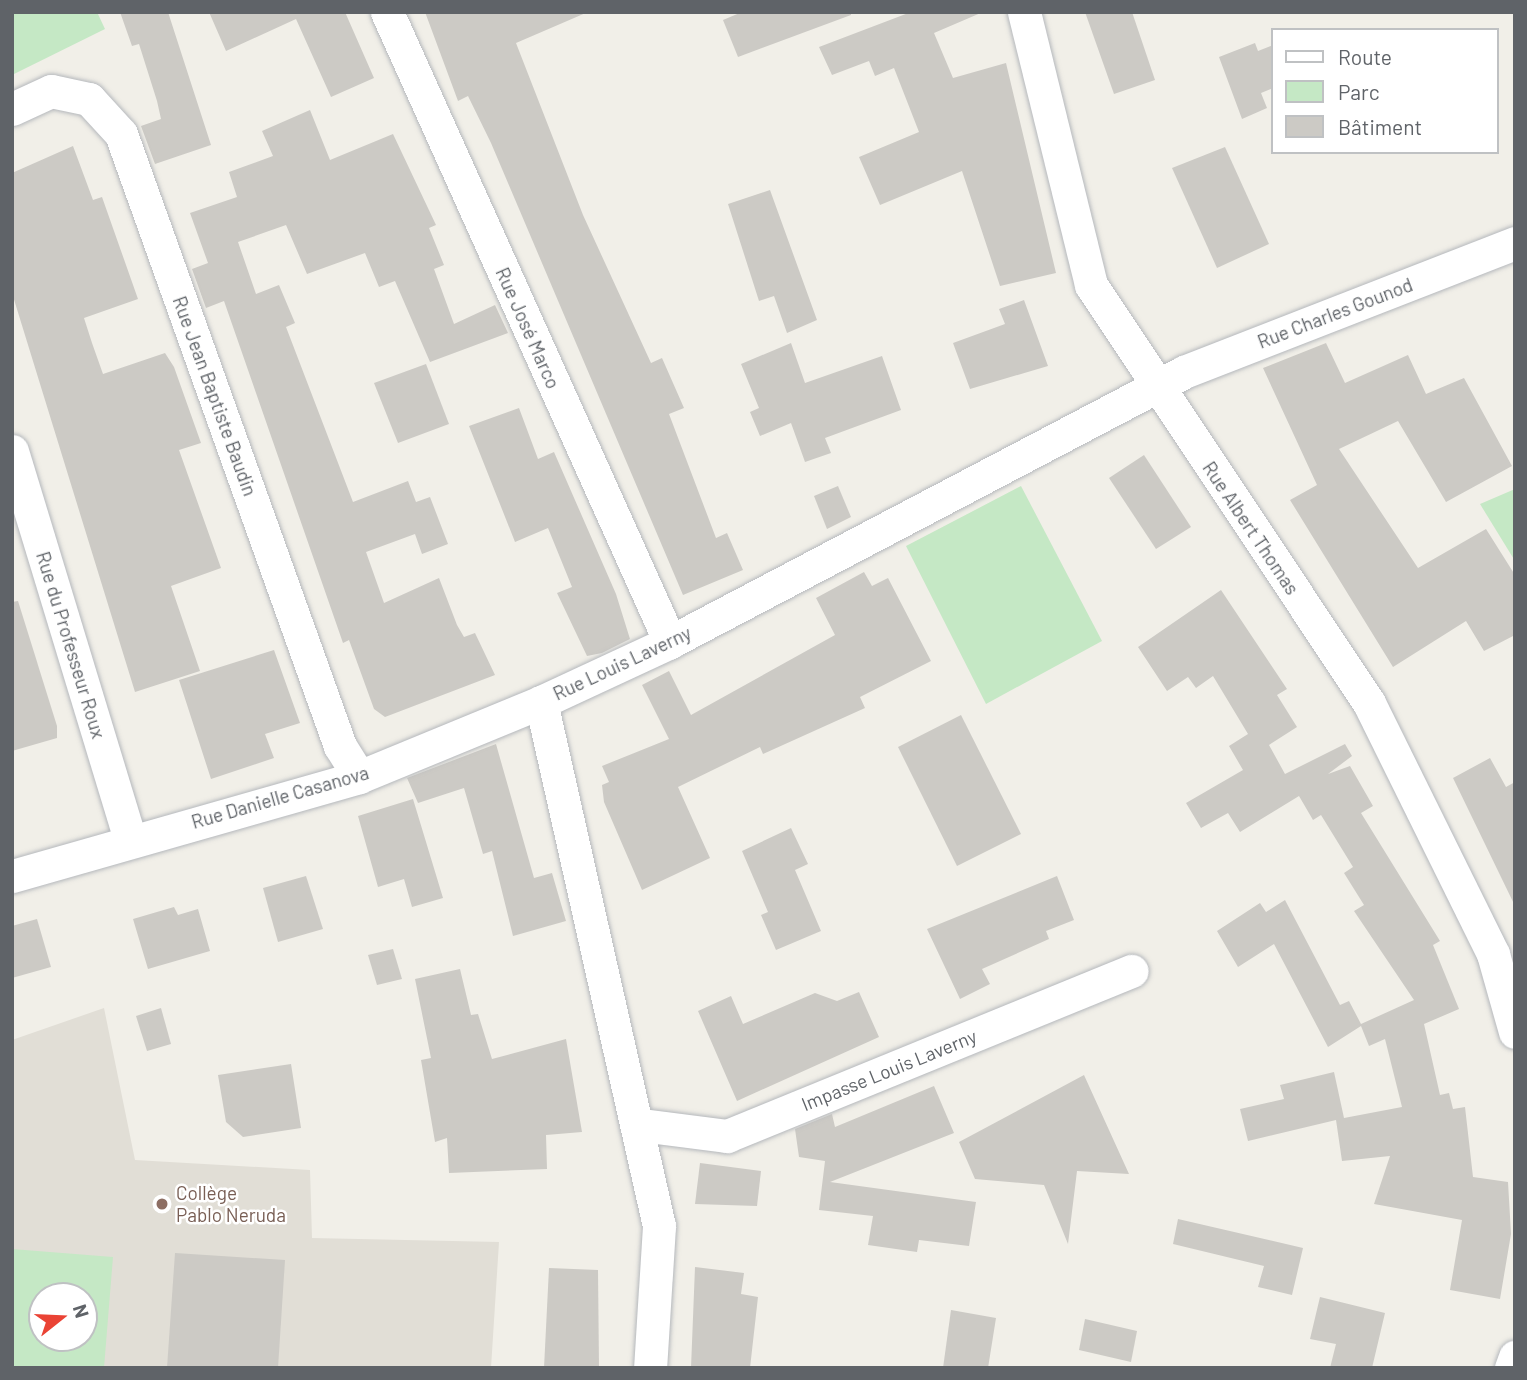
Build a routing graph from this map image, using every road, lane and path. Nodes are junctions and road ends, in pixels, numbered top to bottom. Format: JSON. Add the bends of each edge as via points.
{"nodes":[{"id":1,"x":387,"y":12,"type":"edge"},
{"id":2,"x":1024,"y":12,"type":"edge"},
{"id":3,"x":12,"y":109,"type":"edge"},
{"id":4,"x":1515,"y":243,"type":"edge"},
{"id":5,"x":1156,"y":385,"type":"junction"},
{"id":6,"x":12,"y":451,"type":"edge"},
{"id":7,"x":670,"y":642,"type":"junction"},
{"id":8,"x":541,"y":702,"type":"junction"},
{"id":9,"x":359,"y":777,"type":"junction"},
{"id":10,"x":130,"y":839,"type":"junction"},
{"id":11,"x":12,"y":876,"type":"edge"},
{"id":12,"x":1132,"y":971,"type":"dead end"},
{"id":13,"x":1515,"y":1032,"type":"edge"},
{"id":14,"x":641,"y":1125,"type":"junction"},
{"id":15,"x":1515,"y":1357,"type":"edge"},
{"id":16,"x":650,"y":1368,"type":"edge"},
{"id":17,"x":1511,"y":1368,"type":"edge"}],
"edges":[{"from":1,"to":7,"type":"street","name":"Rue José Marco"},
{"from":2,"to":5,"type":"street","name":"Rue Albert Thomas","via":[[1078,252],[1091,285]]},
{"from":3,"to":9,"type":"street","name":"Rue Jean Baptiste Baudin","via":[[51,91],[89,99],[121,134],[340,746]]},
{"from":4,"to":5,"type":"street","name":"Rue Charles Gounod"},
{"from":5,"to":7,"type":"street","name":"Rue Louis Laverny"},
{"from":5,"to":13,"type":"street","name":"Rue Albert Thomas","via":[[1369,704],[1488,944]]},
{"from":6,"to":10,"type":"street","name":"Rue du Professeur Roux"},
{"from":7,"to":8,"type":"street","name":"Rue Louis Laverny"},
{"from":8,"to":9,"type":"street","name":"Rue Danielle Casanova"},
{"from":8,"to":14,"type":"street","name":"Rue Louis Laverny"},
{"from":9,"to":10,"type":"street","name":"Rue Danielle Casanova"},
{"from":10,"to":11,"type":"street","name":"Rue Danielle Casanova"},
{"from":12,"to":14,"type":"street","name":"Impasse Louis Laverny","via":[[727,1136]]},
{"from":14,"to":16,"type":"street","name":"Rue Louis Laverny","via":[[659,1226]]},
{"from":15,"to":17,"type":"street"}]}
